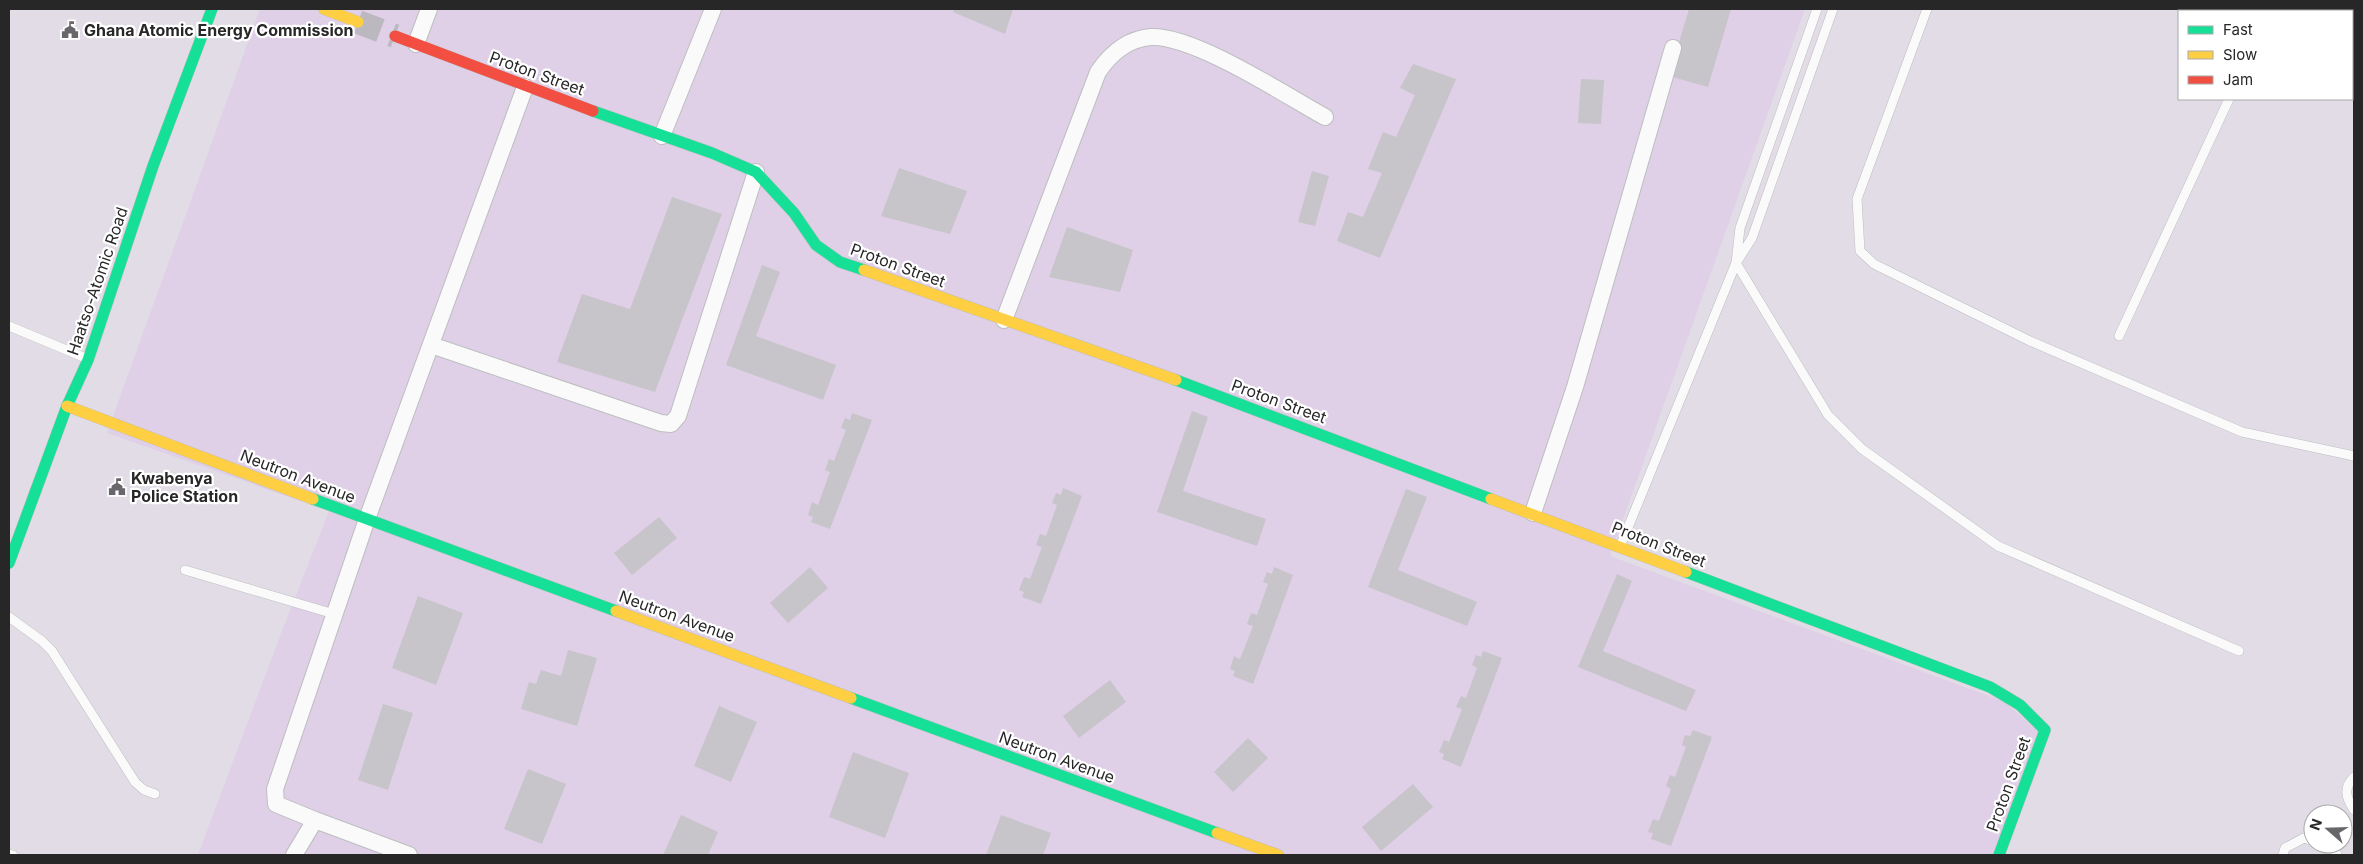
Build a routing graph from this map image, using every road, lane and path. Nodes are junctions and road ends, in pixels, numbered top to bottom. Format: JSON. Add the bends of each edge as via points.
{"nodes":[{"id":1,"x":212,"y":9,"type":"edge"},
{"id":2,"x":324,"y":9,"type":"edge"},
{"id":3,"x":429,"y":9,"type":"edge"},
{"id":4,"x":713,"y":9,"type":"edge"},
{"id":5,"x":1817,"y":9,"type":"edge"},
{"id":6,"x":1833,"y":9,"type":"edge"},
{"id":7,"x":1927,"y":9,"type":"edge"},
{"id":8,"x":358,"y":22,"type":"tunnel mouth"},
{"id":9,"x":395,"y":36,"type":"tunnel mouth"},
{"id":10,"x":416,"y":44,"type":"junction"},
{"id":11,"x":1673,"y":48,"type":"dead end"},
{"id":12,"x":525,"y":86,"type":"junction"},
{"id":13,"x":1786,"y":95,"type":"junction"},
{"id":14,"x":1801,"y":100,"type":"junction"},
{"id":15,"x":2229,"y":100,"type":"edge"},
{"id":16,"x":1324,"y":118,"type":"dead end"},
{"id":17,"x":662,"y":136,"type":"junction"},
{"id":18,"x":756,"y":172,"type":"junction"},
{"id":19,"x":1758,"y":180,"type":"junction"},
{"id":20,"x":1772,"y":184,"type":"junction"},
{"id":21,"x":1736,"y":264,"type":"junction"},
{"id":22,"x":1004,"y":320,"type":"junction"},
{"id":23,"x":9,"y":326,"type":"edge"},
{"id":24,"x":2119,"y":336,"type":"dead end"},
{"id":25,"x":431,"y":345,"type":"junction"},
{"id":26,"x":88,"y":360,"type":"junction"},
{"id":27,"x":67,"y":406,"type":"junction"},
{"id":28,"x":2354,"y":456,"type":"edge"},
{"id":29,"x":1533,"y":513,"type":"junction"},
{"id":30,"x":367,"y":519,"type":"junction"},
{"id":31,"x":1620,"y":547,"type":"junction"},
{"id":32,"x":9,"y":563,"type":"edge"},
{"id":33,"x":184,"y":570,"type":"dead end"},
{"id":34,"x":334,"y":614,"type":"junction"},
{"id":35,"x":9,"y":617,"type":"edge"},
{"id":36,"x":2239,"y":651,"type":"dead end"},
{"id":37,"x":2354,"y":777,"type":"edge"},
{"id":38,"x":155,"y":794,"type":"dead end"},
{"id":39,"x":2354,"y":810,"type":"edge"},
{"id":40,"x":314,"y":820,"type":"junction"},
{"id":41,"x":2303,"y":839,"type":"edge"},
{"id":42,"x":9,"y":854,"type":"edge"},
{"id":43,"x":13,"y":855,"type":"edge"},
{"id":44,"x":294,"y":855,"type":"edge"},
{"id":45,"x":409,"y":855,"type":"edge"},
{"id":46,"x":1278,"y":855,"type":"edge"},
{"id":47,"x":1999,"y":855,"type":"edge"},
{"id":48,"x":2283,"y":855,"type":"edge"}],
"edges":[{"from":1,"to":26,"type":"street","name":"Haatso-Atomic Road","via":[[153,166]]},
{"from":2,"to":8,"type":"street"},
{"from":3,"to":10,"type":"street"},
{"from":4,"to":17,"type":"street"},
{"from":5,"to":13,"type":"lane"},
{"from":6,"to":14,"type":"lane"},
{"from":7,"to":28,"type":"lane","via":[[1857,199],[1860,251],[1874,264],[2030,341],[2242,432]]},
{"from":9,"to":10,"type":"street","name":"Proton Street"},
{"from":10,"to":12,"type":"street","name":"Proton Street"},
{"from":11,"to":29,"type":"street","via":[[1578,378]]},
{"from":12,"to":17,"type":"street","name":"Proton Street"},
{"from":12,"to":25,"type":"street"},
{"from":13,"to":14,"type":"lane"},
{"from":13,"to":19,"type":"lane"},
{"from":14,"to":20,"type":"lane"},
{"from":15,"to":24,"type":"lane"},
{"from":16,"to":22,"type":"street","via":[[1213,54],[1179,42],[1151,37],[1120,47],[1098,72]]},
{"from":17,"to":18,"type":"street","name":"Proton Street"},
{"from":18,"to":22,"type":"street","name":"Proton Street","via":[[794,213],[816,245],[840,262]]},
{"from":18,"to":25,"type":"street","via":[[678,416],[671,424]]},
{"from":19,"to":20,"type":"lane"},
{"from":19,"to":21,"type":"lane","via":[[1740,228]]},
{"from":20,"to":21,"type":"lane","via":[[1752,238]]},
{"from":21,"to":31,"type":"lane"},
{"from":21,"to":36,"type":"lane","via":[[1828,415],[1862,449],[1998,546]]},
{"from":22,"to":29,"type":"street","name":"Proton Street","via":[[1120,359]]},
{"from":23,"to":26,"type":"lane"},
{"from":25,"to":30,"type":"street"},
{"from":26,"to":27,"type":"street","name":"Haatso-Atomic Road"},
{"from":27,"to":30,"type":"street","name":"Neutron Avenue"},
{"from":27,"to":32,"type":"street","name":"Haatso-Atomic Road"},
{"from":29,"to":31,"type":"street","name":"Proton Street"},
{"from":30,"to":34,"type":"street"},
{"from":30,"to":46,"type":"street","name":"Neutron Avenue"},
{"from":31,"to":47,"type":"street","name":"Proton Street","via":[[1990,687],[2034,715],[2045,730]]},
{"from":33,"to":34,"type":"lane"},
{"from":34,"to":40,"type":"street","via":[[274,797],[276,804]]},
{"from":35,"to":38,"type":"lane","via":[[52,651],[136,782]]},
{"from":37,"to":39,"type":"lane","via":[[2346,792]]},
{"from":40,"to":44,"type":"street"},
{"from":40,"to":45,"type":"street"},
{"from":41,"to":48,"type":"lane","via":[[2285,848]]},
{"from":42,"to":43,"type":"lane"}]}
